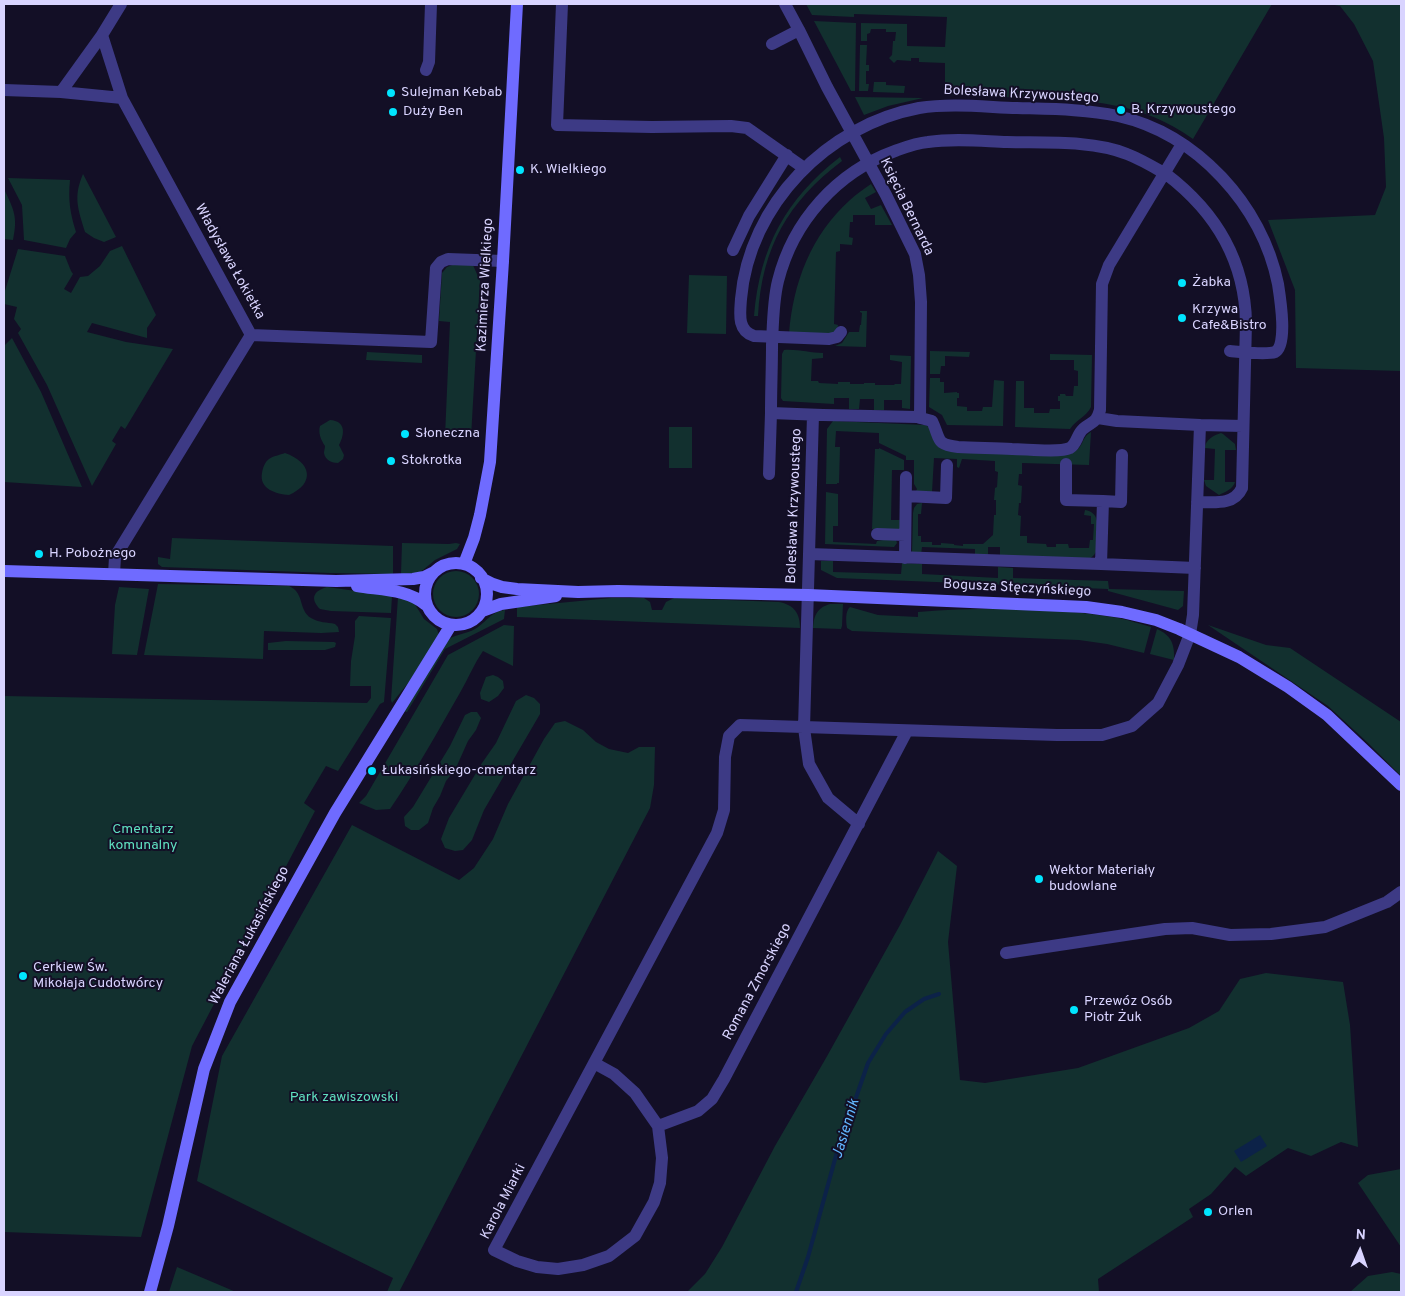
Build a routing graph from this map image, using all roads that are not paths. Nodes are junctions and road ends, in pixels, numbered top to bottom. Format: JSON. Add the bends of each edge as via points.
{"nodes":[{"id":1,"x":121,"y":4,"type":"edge"},
{"id":2,"x":431,"y":4,"type":"edge"},
{"id":3,"x":517,"y":4,"type":"edge"},
{"id":4,"x":562,"y":4,"type":"edge"},
{"id":5,"x":785,"y":4,"type":"edge"},
{"id":6,"x":800,"y":30,"type":"junction"},
{"id":7,"x":102,"y":35,"type":"junction"},
{"id":8,"x":772,"y":44,"type":"dead end"},
{"id":9,"x":426,"y":70,"type":"dead end"},
{"id":10,"x":4,"y":90,"type":"edge"},
{"id":11,"x":61,"y":92,"type":"junction"},
{"id":12,"x":122,"y":98,"type":"junction"},
{"id":13,"x":852,"y":133,"type":"junction"},
{"id":14,"x":1182,"y":144,"type":"junction"},
{"id":15,"x":787,"y":156,"type":"junction"},
{"id":16,"x":868,"y":163,"type":"junction"},
{"id":17,"x":804,"y":168,"type":"junction"},
{"id":18,"x":1164,"y":173,"type":"junction"},
{"id":19,"x":733,"y":250,"type":"dead end"},
{"id":20,"x":503,"y":261,"type":"junction"},
{"id":21,"x":841,"y":332,"type":"dead end"},
{"id":22,"x":251,"y":335,"type":"junction"},
{"id":23,"x":773,"y":337,"type":"junction"},
{"id":24,"x":1230,"y":351,"type":"dead end"},
{"id":25,"x":1246,"y":352,"type":"junction"},
{"id":26,"x":771,"y":413,"type":"junction"},
{"id":27,"x":813,"y":415,"type":"junction"},
{"id":28,"x":920,"y":418,"type":"junction"},
{"id":29,"x":1098,"y":418,"type":"junction"},
{"id":30,"x":1200,"y":425,"type":"junction"},
{"id":31,"x":1243,"y":426,"type":"junction"},
{"id":32,"x":1122,"y":455,"type":"dead end"},
{"id":33,"x":1066,"y":464,"type":"dead end"},
{"id":34,"x":947,"y":465,"type":"dead end"},
{"id":35,"x":769,"y":474,"type":"dead end"},
{"id":36,"x":906,"y":477,"type":"dead end"},
{"id":37,"x":906,"y":496,"type":"junction"},
{"id":38,"x":1103,"y":501,"type":"junction"},
{"id":39,"x":1197,"y":502,"type":"junction"},
{"id":40,"x":877,"y":534,"type":"dead end"},
{"id":41,"x":905,"y":535,"type":"junction"},
{"id":42,"x":809,"y":554,"type":"junction"},
{"id":43,"x":904,"y":558,"type":"junction"},
{"id":44,"x":464,"y":564,"type":"junction"},
{"id":45,"x":1101,"y":564,"type":"junction"},
{"id":46,"x":1194,"y":568,"type":"junction"},
{"id":47,"x":4,"y":571,"type":"edge"},
{"id":48,"x":434,"y":572,"type":"junction"},
{"id":49,"x":114,"y":574,"type":"junction"},
{"id":50,"x":482,"y":578,"type":"junction"},
{"id":51,"x":336,"y":581,"type":"junction"},
{"id":52,"x":578,"y":592,"type":"junction"},
{"id":53,"x":808,"y":595,"type":"junction"},
{"id":54,"x":426,"y":605,"type":"junction"},
{"id":55,"x":482,"y":611,"type":"junction"},
{"id":56,"x":450,"y":625,"type":"junction"},
{"id":57,"x":1190,"y":634,"type":"junction"},
{"id":58,"x":804,"y":728,"type":"junction"},
{"id":59,"x":907,"y":731,"type":"junction"},
{"id":60,"x":1401,"y":785,"type":"edge"},
{"id":61,"x":859,"y":824,"type":"junction"},
{"id":62,"x":1401,"y":892,"type":"edge"},
{"id":63,"x":1006,"y":953,"type":"dead end"},
{"id":64,"x":594,"y":1063,"type":"junction"},
{"id":65,"x":658,"y":1126,"type":"junction"},
{"id":66,"x":150,"y":1292,"type":"edge"}],
"edges":[{"from":1,"to":7,"type":"street"},
{"from":2,"to":9,"type":"street"},
{"from":3,"to":20,"type":"street","name":"Kazimierza Wielkiego"},
{"from":4,"to":15,"type":"street","via":[[556,125],[747,128]]},
{"from":5,"to":6,"type":"street","name":"Księcia Bernarda"},
{"from":6,"to":8,"type":"street"},
{"from":6,"to":13,"type":"street","name":"Księcia Bernarda"},
{"from":7,"to":11,"type":"street"},
{"from":7,"to":12,"type":"street","name":"Władysława Łokietka"},
{"from":10,"to":11,"type":"street"},
{"from":11,"to":12,"type":"street"},
{"from":12,"to":22,"type":"street","name":"Władysława Łokietka"},
{"from":13,"to":14,"type":"street","name":"Bolesława Krzywoustego","via":[[921,108],[1024,108],[1082,110],[1119,116],[1156,129]]},
{"from":13,"to":16,"type":"street","name":"Księcia Bernarda"},
{"from":13,"to":17,"type":"street","name":"Bolesława Krzywoustego"},
{"from":14,"to":18,"type":"street"},
{"from":14,"to":25,"type":"street","name":"Bolesława Krzywoustego","via":[[1215,170],[1243,203],[1272,261],[1281,307],[1281,347],[1269,353]]},
{"from":15,"to":17,"type":"street"},
{"from":15,"to":19,"type":"street","via":[[749,216]]},
{"from":16,"to":18,"type":"street","via":[[912,145],[940,140],[1069,144],[1125,153]]},
{"from":16,"to":23,"type":"street","via":[[833,188],[799,231],[778,282]]},
{"from":16,"to":28,"type":"street","name":"Księcia Bernarda","via":[[918,264]]},
{"from":17,"to":23,"type":"street","name":"Bolesława Krzywoustego","via":[[769,214],[743,282],[741,325],[748,334]]},
{"from":18,"to":25,"type":"street","via":[[1199,204],[1219,229],[1235,259],[1246,306]]},
{"from":18,"to":29,"type":"street","via":[[1108,265],[1102,284]]},
{"from":20,"to":22,"type":"street","via":[[448,258],[441,262],[436,268],[431,342]]},
{"from":20,"to":44,"type":"street","name":"Kazimierza Wielkiego","via":[[490,462],[480,515]]},
{"from":21,"to":23,"type":"street","name":"Bolesława Krzywoustego","via":[[834,338]]},
{"from":22,"to":49,"type":"street","name":"Władysława Łokietka","via":[[115,557]]},
{"from":23,"to":26,"type":"street"},
{"from":24,"to":25,"type":"street"},
{"from":25,"to":31,"type":"street"},
{"from":26,"to":27,"type":"street","name":"Bolesława Krzywoustego"},
{"from":26,"to":35,"type":"street"},
{"from":27,"to":28,"type":"street"},
{"from":27,"to":42,"type":"street","name":"Bolesława Krzywoustego"},
{"from":28,"to":29,"type":"street","via":[[932,421],[939,440],[945,445],[1043,450],[1071,447],[1083,429]]},
{"from":29,"to":30,"type":"street"},
{"from":30,"to":31,"type":"street"},
{"from":30,"to":39,"type":"street"},
{"from":31,"to":39,"type":"street","via":[[1240,494],[1224,502]]},
{"from":32,"to":38,"type":"street","via":[[1121,502]]},
{"from":33,"to":38,"type":"street","via":[[1066,500]]},
{"from":34,"to":37,"type":"street","via":[[946,498]]},
{"from":36,"to":37,"type":"street"},
{"from":37,"to":41,"type":"street"},
{"from":38,"to":45,"type":"street"},
{"from":39,"to":46,"type":"street"},
{"from":40,"to":41,"type":"street"},
{"from":41,"to":43,"type":"street"},
{"from":42,"to":43,"type":"street"},
{"from":42,"to":53,"type":"street","name":"Bolesława Krzywoustego"},
{"from":43,"to":45,"type":"street"},
{"from":44,"to":48,"type":"street","via":[[447,565]]},
{"from":44,"to":50,"type":"street"},
{"from":45,"to":46,"type":"street"},
{"from":46,"to":57,"type":"street"},
{"from":47,"to":49,"type":"street"},
{"from":48,"to":51,"type":"street","via":[[413,579]]},
{"from":48,"to":54,"type":"street","via":[[426,585]]},
{"from":49,"to":51,"type":"street"},
{"from":50,"to":52,"type":"street","name":"Bogusza Stęczyńskiego","via":[[502,587]]},
{"from":50,"to":55,"type":"street","via":[[487,592]]},
{"from":51,"to":54,"type":"street","via":[[404,594]]},
{"from":52,"to":53,"type":"street","name":"Bogusza Stęczyńskiego","via":[[618,590]]},
{"from":52,"to":55,"type":"street","name":"Bogusza Stęczyńskiego","via":[[501,604]]},
{"from":53,"to":57,"type":"street","name":"Bogusza Stęczyńskiego","via":[[1086,607],[1156,620]]},
{"from":53,"to":58,"type":"street"},
{"from":54,"to":56,"type":"street","via":[[434,617]]},
{"from":55,"to":56,"type":"street","via":[[466,624]]},
{"from":56,"to":66,"type":"street","name":"Waleriana Łukasińskiego","via":[[335,813],[230,1002],[204,1069]]},
{"from":57,"to":59,"type":"street","via":[[1158,703],[1132,726],[1102,734]]},
{"from":57,"to":60,"type":"street","name":"Bogusza Stęczyńskiego","via":[[1239,657],[1288,687],[1327,715]]},
{"from":58,"to":59,"type":"street"},
{"from":58,"to":61,"type":"street","via":[[809,764],[828,798]]},
{"from":58,"to":64,"type":"street","name":"Karola Miarki","via":[[740,725],[729,736],[725,756],[724,810],[717,833]]},
{"from":59,"to":61,"type":"street","name":"Romana Zmorskiego"},
{"from":61,"to":65,"type":"street","name":"Romana Zmorskiego","via":[[712,1099],[698,1111]]},
{"from":62,"to":63,"type":"street","via":[[1387,902],[1325,927],[1230,935],[1192,928],[1165,929]]},
{"from":64,"to":65,"type":"street","name":"Karola Miarki","via":[[614,1074],[636,1093]]},
{"from":64,"to":65,"type":"street","name":"Karola Miarki","via":[[494,1250],[516,1261],[558,1269],[609,1256],[636,1236],[660,1183],[662,1158]]}]}
